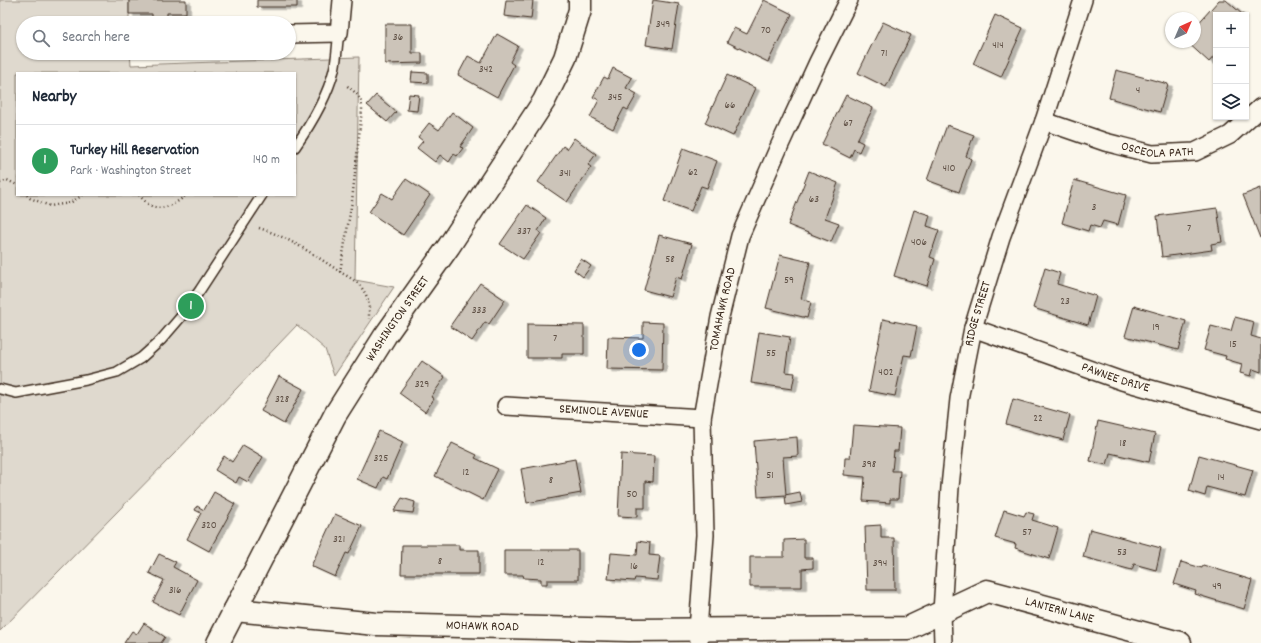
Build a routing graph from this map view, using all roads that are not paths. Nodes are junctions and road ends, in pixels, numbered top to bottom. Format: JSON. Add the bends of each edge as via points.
{"nodes":[{"id":1,"x":342,"y":0,"type":"edge"},
{"id":2,"x":580,"y":0,"type":"edge"},
{"id":3,"x":849,"y":0,"type":"edge"},
{"id":4,"x":1083,"y":0,"type":"edge"},
{"id":5,"x":339,"y":33,"type":"junction"},
{"id":6,"x":296,"y":34,"type":"edge"},
{"id":7,"x":1261,"y":107,"type":"edge"},
{"id":8,"x":1044,"y":121,"type":"junction"},
{"id":9,"x":296,"y":146,"type":"edge"},
{"id":10,"x":261,"y":196,"type":"edge"},
{"id":11,"x":973,"y":328,"type":"junction"},
{"id":12,"x":0,"y":389,"type":"edge"},
{"id":13,"x":506,"y":406,"type":"dead end"},
{"id":14,"x":702,"y":418,"type":"junction"},
{"id":15,"x":1261,"y":420,"type":"edge"},
{"id":16,"x":235,"y":610,"type":"junction"},
{"id":17,"x":942,"y":612,"type":"junction"},
{"id":18,"x":698,"y":636,"type":"edge"},
{"id":19,"x":218,"y":643,"type":"edge"},
{"id":20,"x":943,"y":643,"type":"edge"},
{"id":21,"x":1180,"y":643,"type":"edge"}],
"edges":[{"from":1,"to":5,"type":"street"},
{"from":2,"to":16,"type":"street","name":"WASHINGTON STREET","via":[[580,10],[565,58],[544,101],[454,240],[385,336],[335,415]]},
{"from":3,"to":14,"type":"street","name":"TOMAHAWK ROAD","via":[[818,62],[740,236],[720,317]]},
{"from":4,"to":8,"type":"street","name":"RIDGE STREET"},
{"from":5,"to":6,"type":"street"},
{"from":5,"to":9,"type":"lane","via":[[331,78],[319,107]]},
{"from":7,"to":8,"type":"street","name":"OSCEOLA PATH","via":[[1230,135],[1195,152],[1152,154],[1105,142]]},
{"from":8,"to":11,"type":"street","name":"RIDGE STREET","via":[[1001,237]]},
{"from":10,"to":12,"type":"lane","via":[[180,318],[141,358],[117,372],[86,380],[16,393]]},
{"from":11,"to":15,"type":"street","name":"PAWNEE DRIVE","via":[[1122,381]]},
{"from":11,"to":17,"type":"street","name":"RIDGE STREET","via":[[959,399]]},
{"from":13,"to":14,"type":"street","name":"SEMINOLE AVENUE"},
{"from":14,"to":18,"type":"street","name":"TOMAHAWK ROAD","via":[[705,534]]},
{"from":16,"to":18,"type":"street","name":"MOHAWK ROAD","via":[[376,624],[629,630]]},
{"from":16,"to":19,"type":"street","name":"WASHINGTON STREET"},
{"from":17,"to":18,"type":"street","name":"MOHAWK ROAD","via":[[908,628]]},
{"from":17,"to":20,"type":"street","name":"RIDGE STREET"},
{"from":17,"to":21,"type":"street","name":"LANTERN LANE","via":[[987,591]]}]}
